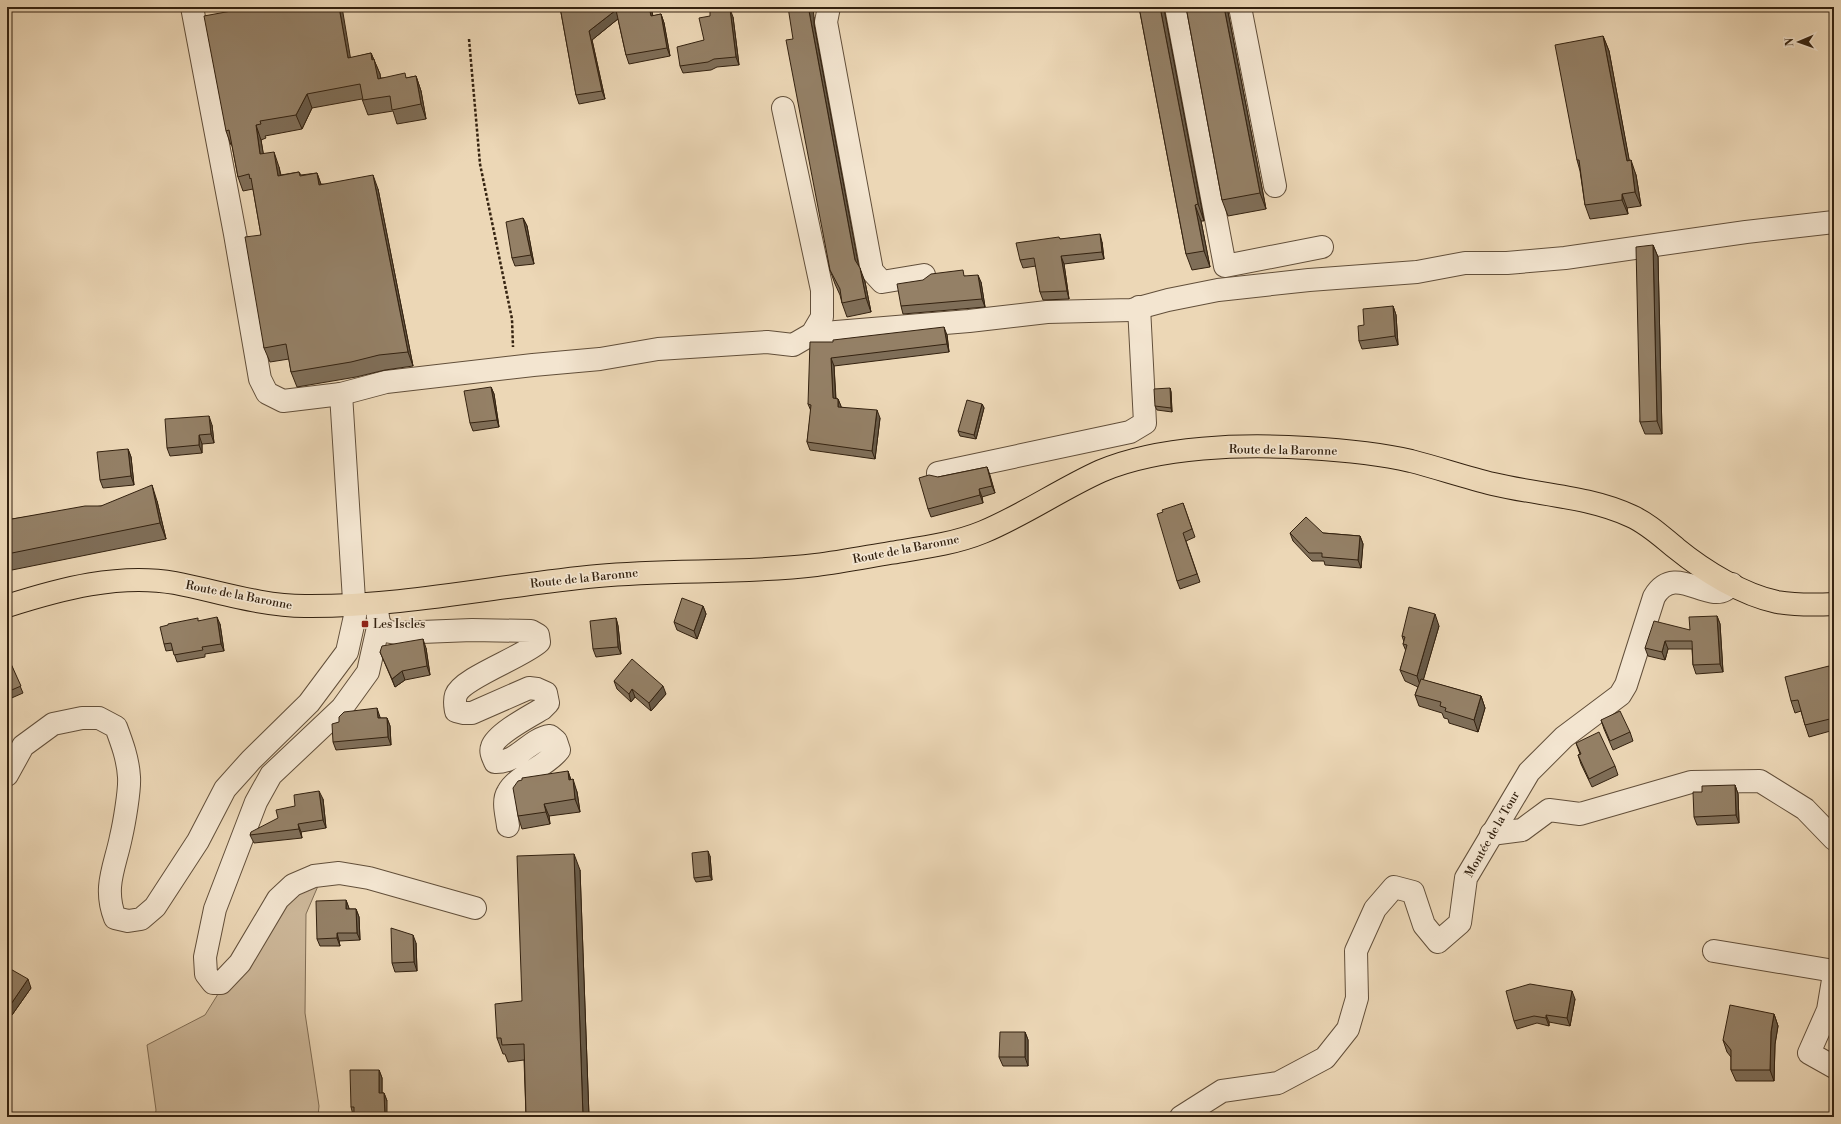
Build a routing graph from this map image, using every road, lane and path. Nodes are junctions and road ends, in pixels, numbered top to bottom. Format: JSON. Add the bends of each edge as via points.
{"nodes":[{"id":1,"x":192,"y":7,"type":"edge"},
{"id":2,"x":828,"y":7,"type":"edge"},
{"id":3,"x":1176,"y":7,"type":"edge"},
{"id":4,"x":1240,"y":7,"type":"edge"},
{"id":5,"x":470,"y":39,"type":"dead end"},
{"id":6,"x":783,"y":108,"type":"dead end"},
{"id":7,"x":1275,"y":186,"type":"dead end"},
{"id":8,"x":1834,"y":222,"type":"edge"},
{"id":9,"x":1322,"y":247,"type":"dead end"},
{"id":10,"x":924,"y":275,"type":"dead end"},
{"id":11,"x":1139,"y":307,"type":"junction"},
{"id":12,"x":812,"y":334,"type":"junction"},
{"id":13,"x":513,"y":367,"type":"junction"},
{"id":14,"x":341,"y":394,"type":"junction"},
{"id":15,"x":938,"y":473,"type":"dead end"},
{"id":16,"x":1732,"y":584,"type":"junction"},
{"id":17,"x":1834,"y":604,"type":"edge"},
{"id":18,"x":354,"y":605,"type":"junction"},
{"id":19,"x":7,"y":606,"type":"edge"},
{"id":20,"x":377,"y":613,"type":"junction"},
{"id":21,"x":7,"y":775,"type":"edge"},
{"id":22,"x":508,"y":826,"type":"dead end"},
{"id":23,"x":1491,"y":834,"type":"junction"},
{"id":24,"x":1834,"y":839,"type":"edge"},
{"id":25,"x":475,"y":908,"type":"dead end"},
{"id":26,"x":1714,"y":951,"type":"dead end"},
{"id":27,"x":1834,"y":972,"type":"edge"},
{"id":28,"x":1834,"y":1067,"type":"edge"},
{"id":29,"x":1181,"y":1117,"type":"edge"}],
"edges":[{"from":1,"to":14,"type":"street","via":[[260,378],[267,393],[283,401]]},
{"from":2,"to":10,"type":"street","via":[[826,22],[872,271],[882,282]]},
{"from":3,"to":9,"type":"street","via":[[1225,266]]},
{"from":4,"to":7,"type":"street"},
{"from":5,"to":13,"type":"path","via":[[480,164],[512,319]]},
{"from":6,"to":12,"type":"street","via":[[822,290],[822,317]]},
{"from":8,"to":11,"type":"street","via":[[1565,258],[1465,263],[1416,272],[1218,290]]},
{"from":11,"to":12,"type":"street","via":[[1131,310],[1047,312]]},
{"from":11,"to":15,"type":"street","via":[[1145,423],[1130,432]]},
{"from":12,"to":13,"type":"street","via":[[793,345],[767,342],[658,349],[600,359]]},
{"from":13,"to":14,"type":"street","via":[[386,382]]},
{"from":14,"to":18,"type":"street"},
{"from":16,"to":17,"type":"main road","name":"Route de la Baronne","via":[[1777,602]]},
{"from":16,"to":20,"type":"main road","name":"Route de la Baronne","via":[[1706,570],[1654,528],[1610,507],[1493,484],[1406,460],[1307,448],[1246,446],[1140,458],[1103,471],[982,533],[940,545],[816,565],[765,569],[650,571],[592,576]]},
{"from":16,"to":23,"type":"street","name":"Montée de la Tour","via":[[1724,591],[1717,592],[1679,583],[1670,583],[1659,588],[1626,685],[1620,695],[1564,737],[1529,772]]},
{"from":18,"to":19,"type":"main road","name":"Route de la Baronne","via":[[298,606],[250,600],[169,582],[129,580],[82,586]]},
{"from":18,"to":20,"type":"main road","name":"Route de la Baronne"},
{"from":18,"to":21,"type":"street","via":[[355,616],[347,652],[309,702],[224,789],[193,848],[154,907],[141,919],[128,922],[115,918],[110,904],[109,882],[121,837],[129,778],[124,748],[116,727],[99,718],[82,718],[53,724],[23,746]]},
{"from":20,"to":22,"type":"street","via":[[385,631],[396,633],[472,630],[531,631],[538,635],[539,642],[532,649],[463,686],[456,694],[454,704],[456,711],[472,713],[529,688],[537,688],[546,693],[548,703],[542,709],[497,738],[491,747],[495,762],[512,759],[542,737],[550,736],[556,741],[559,750],[553,758],[514,784],[507,792],[505,807]]},
{"from":20,"to":25,"type":"street","via":[[368,672],[342,708],[270,775],[256,802],[215,909],[205,957],[206,974],[213,983],[221,983],[240,963],[278,899],[293,885],[314,876],[339,873],[369,878]]},
{"from":23,"to":24,"type":"street","via":[[1522,830],[1549,810],[1580,814],[1691,782],[1760,781],[1806,809]]},
{"from":23,"to":29,"type":"street","name":"Montée de la Tour","via":[[1466,878],[1460,923],[1438,942],[1424,925],[1413,892],[1394,887],[1375,909],[1356,951],[1357,998],[1348,1029],[1325,1058],[1278,1083],[1222,1091]]},
{"from":26,"to":27,"type":"street"},
{"from":27,"to":28,"type":"street","via":[[1828,1010],[1809,1054]]}]}
